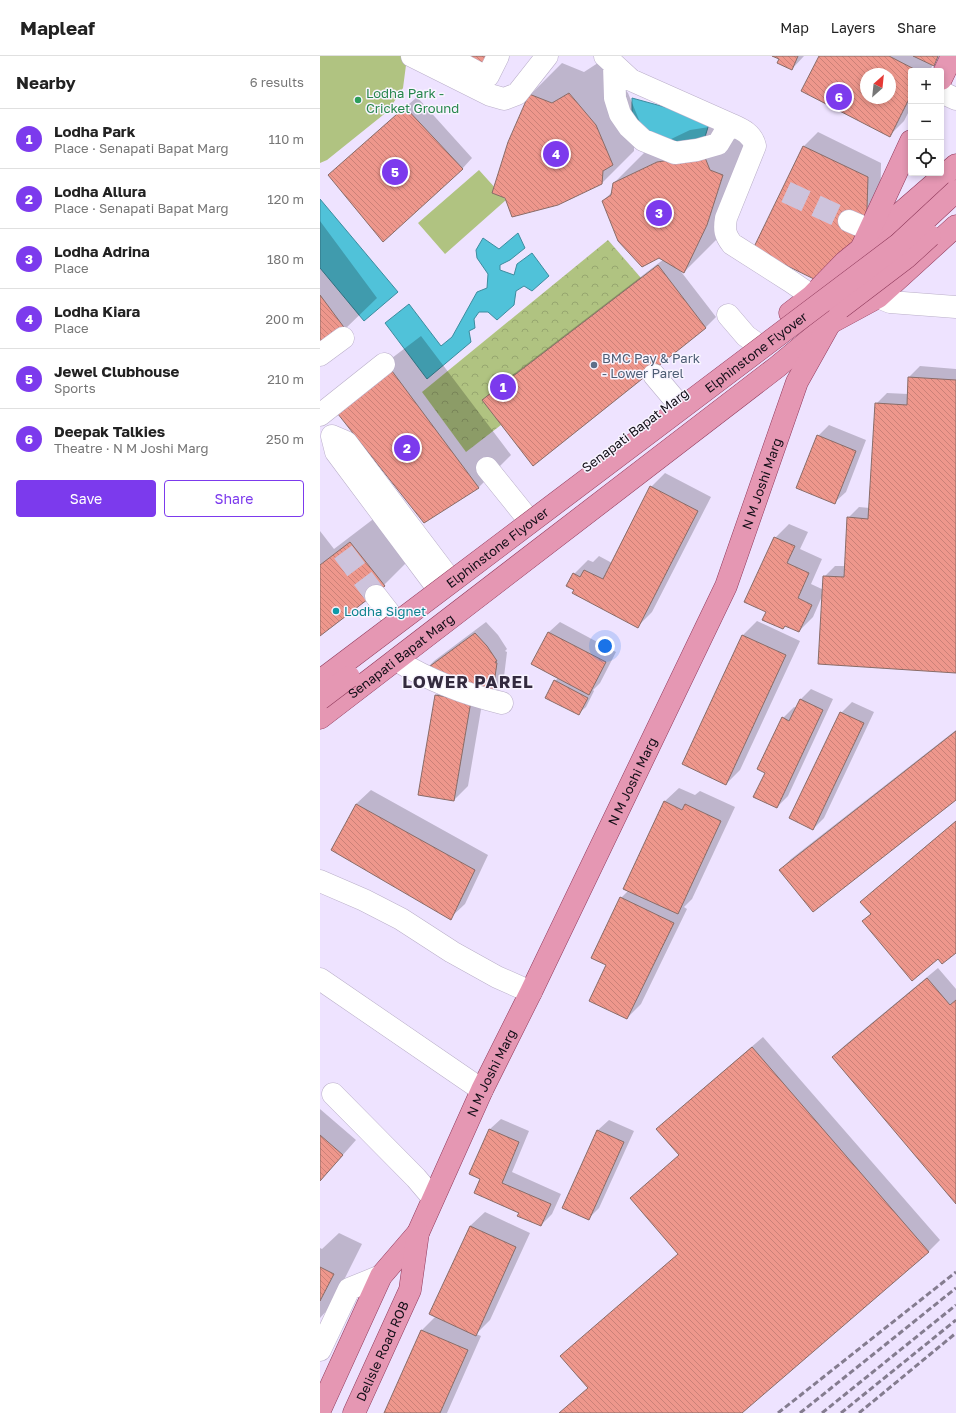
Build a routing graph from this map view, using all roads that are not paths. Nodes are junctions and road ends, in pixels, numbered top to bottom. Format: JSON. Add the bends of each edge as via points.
{"nodes":[{"id":1,"x":412,"y":56,"type":"edge"},
{"id":2,"x":447,"y":56,"type":"edge"},
{"id":3,"x":498,"y":56,"type":"edge"},
{"id":4,"x":547,"y":56,"type":"edge"},
{"id":5,"x":952,"y":56,"type":"edge"},
{"id":6,"x":612,"y":67,"type":"edge"},
{"id":7,"x":947,"y":91,"type":"edge"},
{"id":8,"x":728,"y":127,"type":"junction"},
{"id":9,"x":908,"y":148,"type":"edge"},
{"id":10,"x":956,"y":165,"type":"edge"},
{"id":11,"x":956,"y":191,"type":"edge"},
{"id":12,"x":956,"y":212,"type":"edge"},
{"id":13,"x":849,"y":221,"type":"tunnel mouth"},
{"id":14,"x":956,"y":226,"type":"edge"},
{"id":15,"x":870,"y":237,"type":"junction"},
{"id":16,"x":812,"y":296,"type":"junction"},
{"id":17,"x":878,"y":297,"type":"junction"},
{"id":18,"x":956,"y":307,"type":"edge"},
{"id":19,"x":728,"y":315,"type":"dead end"},
{"id":20,"x":830,"y":323,"type":"junction"},
{"id":21,"x":344,"y":338,"type":"dead end"},
{"id":22,"x":753,"y":341,"type":"junction"},
{"id":23,"x":320,"y":354,"type":"edge"},
{"id":24,"x":384,"y":364,"type":"dead end"},
{"id":25,"x":776,"y":367,"type":"junction"},
{"id":26,"x":650,"y":379,"type":"dead end"},
{"id":27,"x":797,"y":382,"type":"junction"},
{"id":28,"x":671,"y":403,"type":"junction"},
{"id":29,"x":320,"y":415,"type":"edge"},
{"id":30,"x":326,"y":429,"type":"edge"},
{"id":31,"x":487,"y":468,"type":"dead end"},
{"id":32,"x":524,"y":514,"type":"junction"},
{"id":33,"x":439,"y":578,"type":"junction"},
{"id":34,"x":376,"y":596,"type":"tunnel mouth"},
{"id":35,"x":390,"y":614,"type":"junction"},
{"id":36,"x":396,"y":660,"type":"junction"},
{"id":37,"x":320,"y":670,"type":"edge"},
{"id":38,"x":320,"y":699,"type":"edge"},
{"id":39,"x":502,"y":703,"type":"dead end"},
{"id":40,"x":320,"y":718,"type":"edge"},
{"id":41,"x":320,"y":881,"type":"edge"},
{"id":42,"x":320,"y":979,"type":"edge"},
{"id":43,"x":531,"y":992,"type":"junction"},
{"id":44,"x":482,"y":1090,"type":"junction"},
{"id":45,"x":333,"y":1094,"type":"dead end"},
{"id":46,"x":433,"y":1198,"type":"junction"},
{"id":47,"x":418,"y":1232,"type":"junction"},
{"id":48,"x":381,"y":1276,"type":"junction"},
{"id":49,"x":410,"y":1290,"type":"junction"},
{"id":50,"x":320,"y":1350,"type":"edge"},
{"id":51,"x":320,"y":1410,"type":"edge"},
{"id":52,"x":354,"y":1413,"type":"edge"}],
"edges":[{"from":1,"to":4,"type":"street","via":[[490,95],[504,99],[517,94]]},
{"from":2,"to":3,"type":"street","via":[[488,76]]},
{"from":5,"to":7,"type":"main road"},
{"from":6,"to":8,"type":"street","via":[[631,80]]},
{"from":6,"to":8,"type":"street","via":[[615,98],[620,114],[643,140],[675,153],[697,150],[718,144]]},
{"from":8,"to":16,"type":"street","via":[[742,130],[750,136],[755,146],[726,218],[724,228],[727,238],[732,244]]},
{"from":9,"to":15,"type":"main road"},
{"from":10,"to":15,"type":"main road","name":"Senapati Bapat Marg"},
{"from":11,"to":37,"type":"main road","name":"Elphinstone Flyover","bridge":true,"via":[[899,244]]},
{"from":12,"to":38,"type":"main road","name":"Elphinstone Flyover","bridge":true,"via":[[907,257]]},
{"from":13,"to":15,"type":"street"},
{"from":14,"to":17,"type":"main road","name":"Senapati Bapat Marg"},
{"from":15,"to":16,"type":"main road","name":"Senapati Bapat Marg"},
{"from":15,"to":17,"type":"street"},
{"from":15,"to":20,"type":"main road","name":"N M Joshi Marg"},
{"from":16,"to":20,"type":"street"},
{"from":16,"to":22,"type":"main road","name":"Senapati Bapat Marg"},
{"from":17,"to":18,"type":"street","via":[[890,302]]},
{"from":17,"to":20,"type":"main road","name":"Senapati Bapat Marg"},
{"from":19,"to":22,"type":"street"},
{"from":20,"to":25,"type":"main road","name":"Senapati Bapat Marg"},
{"from":20,"to":27,"type":"main road","name":"N M Joshi Marg"},
{"from":21,"to":23,"type":"street"},
{"from":22,"to":25,"type":"main road"},
{"from":22,"to":28,"type":"main road","name":"Senapati Bapat Marg"},
{"from":24,"to":29,"type":"street"},
{"from":25,"to":27,"type":"main road","via":[[791,368]]},
{"from":25,"to":36,"type":"main road","name":"Senapati Bapat Marg"},
{"from":26,"to":28,"type":"street"},
{"from":27,"to":43,"type":"main road","name":"N M Joshi Marg","via":[[726,586]]},
{"from":28,"to":32,"type":"main road","name":"Senapati Bapat Marg"},
{"from":30,"to":33,"type":"street","via":[[336,452]]},
{"from":31,"to":32,"type":"street"},
{"from":32,"to":33,"type":"main road","name":"Senapati Bapat Marg"},
{"from":33,"to":35,"type":"main road","name":"Senapati Bapat Marg"},
{"from":34,"to":35,"type":"street"},
{"from":35,"to":37,"type":"main road","name":"Senapati Bapat Marg"},
{"from":36,"to":39,"type":"street","via":[[430,679],[473,696]]},
{"from":36,"to":40,"type":"main road","name":"Senapati Bapat Marg"},
{"from":41,"to":43,"type":"street","via":[[364,900],[452,952]]},
{"from":42,"to":44,"type":"street"},
{"from":43,"to":44,"type":"main road","name":"N M Joshi Marg"},
{"from":44,"to":46,"type":"main road","name":"N M Joshi Marg"},
{"from":45,"to":46,"type":"street"},
{"from":46,"to":47,"type":"main road","name":"N M Joshi Marg"},
{"from":47,"to":48,"type":"main road"},
{"from":47,"to":49,"type":"main road","name":"Delisle Road ROB"},
{"from":48,"to":49,"type":"main road"},
{"from":48,"to":50,"type":"street","via":[[349,1289]]},
{"from":48,"to":51,"type":"main road"},
{"from":49,"to":52,"type":"main road","name":"Delisle Road ROB"}]}
